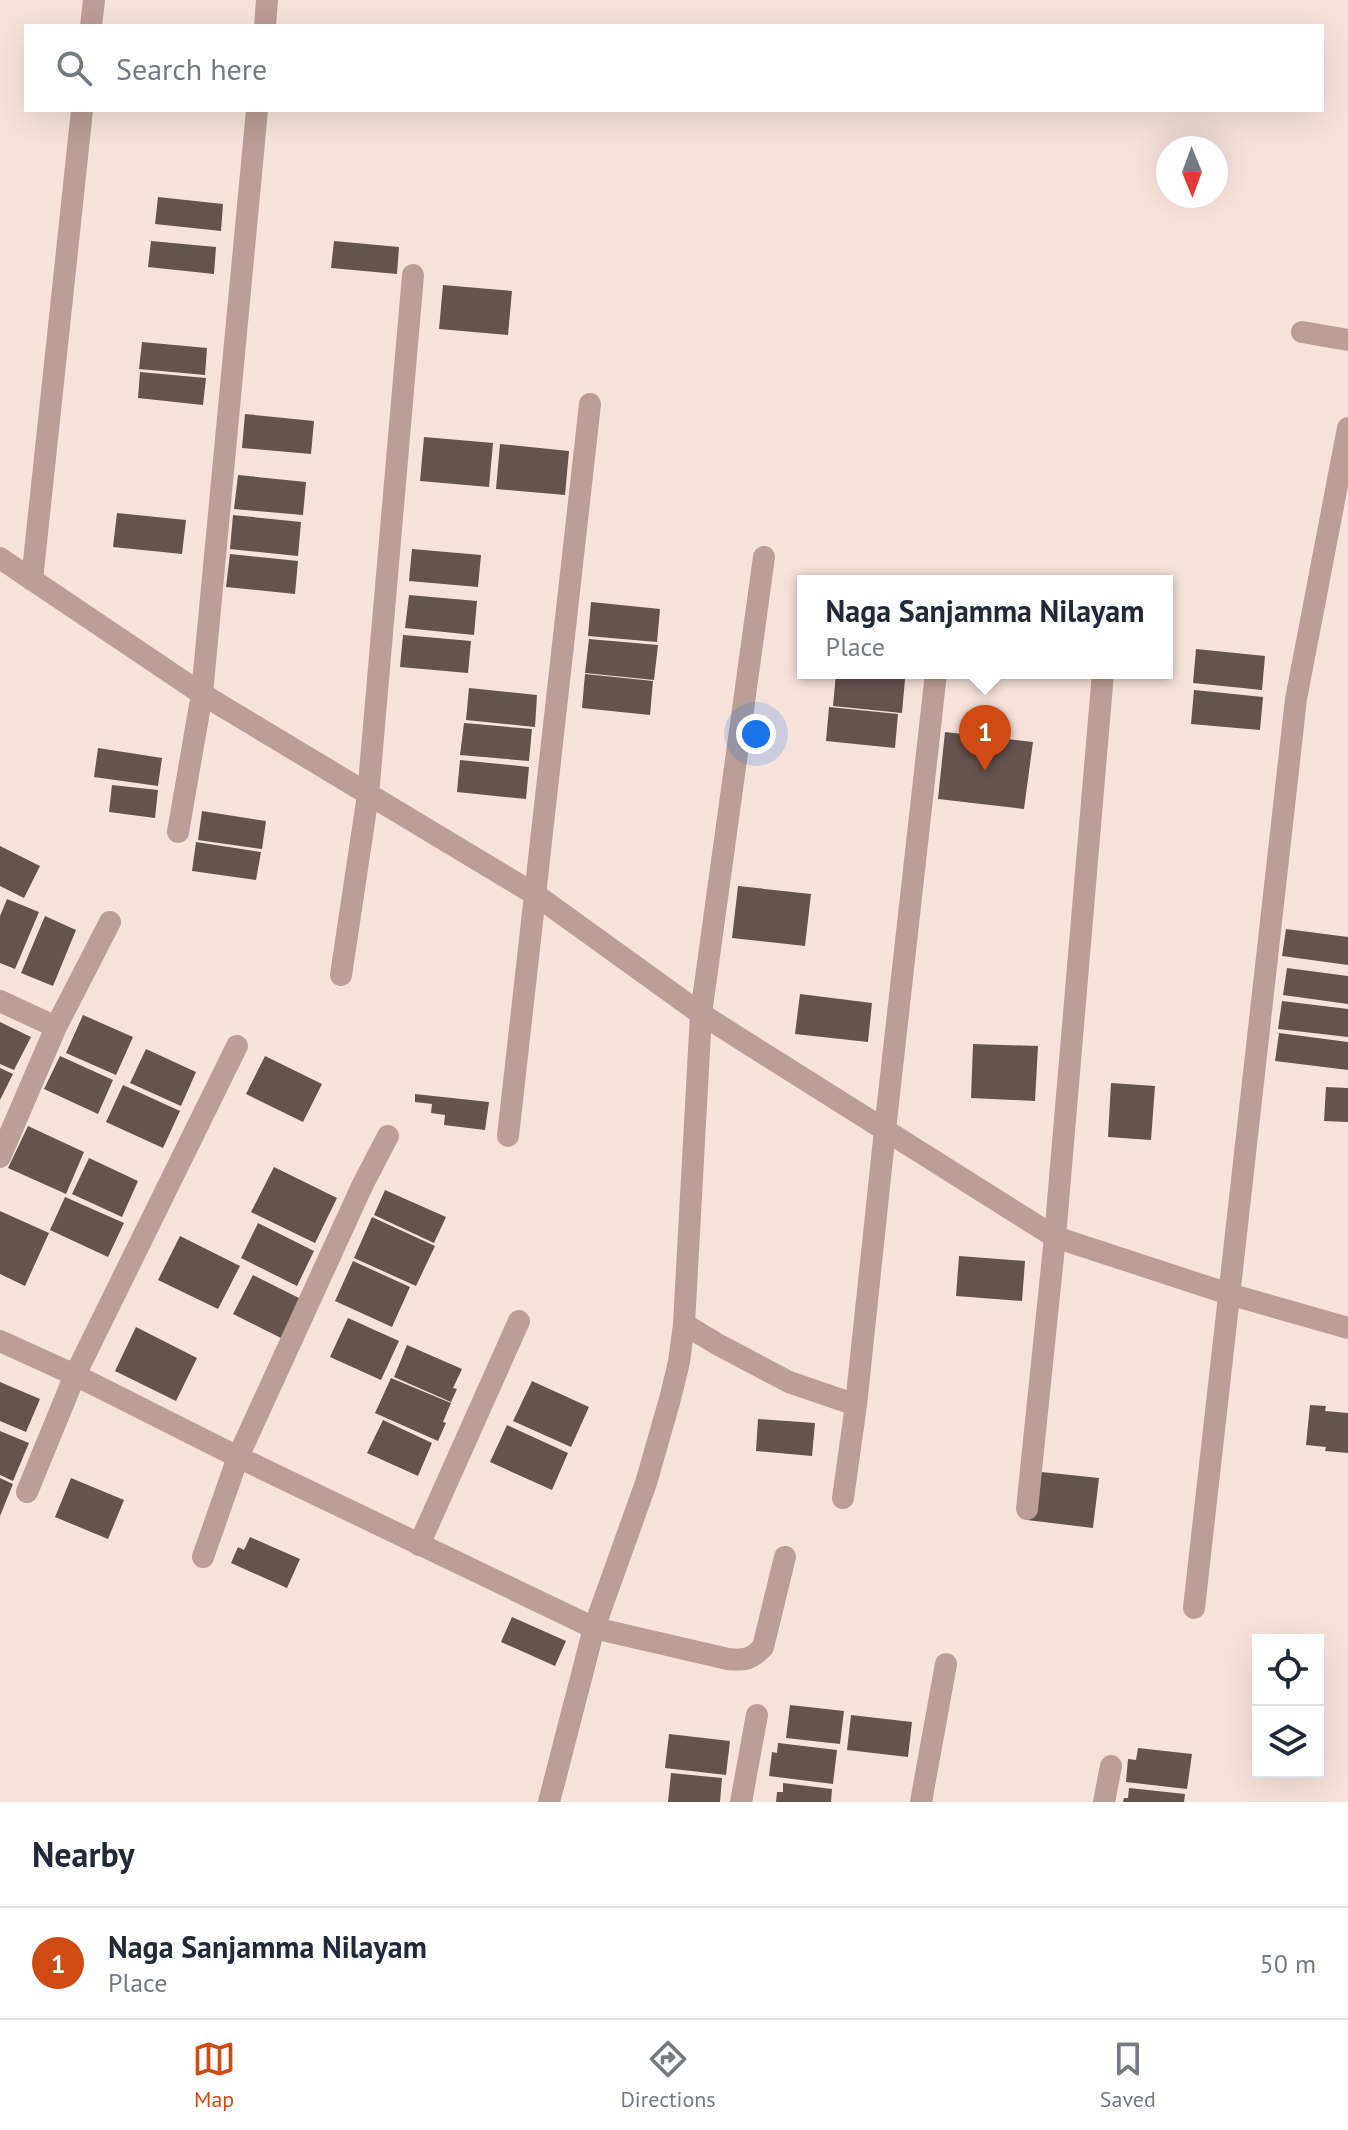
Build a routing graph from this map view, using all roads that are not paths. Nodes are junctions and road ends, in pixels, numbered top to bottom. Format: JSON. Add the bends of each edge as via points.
{"nodes":[{"id":1,"x":94,"y":0,"type":"edge"},
{"id":2,"x":267,"y":0,"type":"edge"},
{"id":3,"x":91,"y":24,"type":"edge"},
{"id":4,"x":265,"y":24,"type":"edge"},
{"id":5,"x":82,"y":112,"type":"edge"},
{"id":6,"x":257,"y":112,"type":"edge"},
{"id":7,"x":413,"y":275,"type":"dead end"},
{"id":8,"x":1302,"y":332,"type":"dead end"},
{"id":9,"x":1348,"y":340,"type":"edge"},
{"id":10,"x":590,"y":404,"type":"dead end"},
{"id":11,"x":1348,"y":428,"type":"edge"},
{"id":12,"x":764,"y":557,"type":"dead end"},
{"id":13,"x":0,"y":558,"type":"edge"},
{"id":14,"x":32,"y":580,"type":"junction"},
{"id":15,"x":935,"y":679,"type":"edge"},
{"id":16,"x":1102,"y":679,"type":"edge"},
{"id":17,"x":202,"y":694,"type":"junction"},
{"id":18,"x":368,"y":795,"type":"junction"},
{"id":19,"x":178,"y":832,"type":"dead end"},
{"id":20,"x":536,"y":895,"type":"junction"},
{"id":21,"x":110,"y":922,"type":"dead end"},
{"id":22,"x":341,"y":975,"type":"dead end"},
{"id":23,"x":0,"y":1001,"type":"edge"},
{"id":24,"x":701,"y":1014,"type":"junction"},
{"id":25,"x":56,"y":1027,"type":"junction"},
{"id":26,"x":237,"y":1046,"type":"dead end"},
{"id":27,"x":885,"y":1130,"type":"junction"},
{"id":28,"x":388,"y":1136,"type":"dead end"},
{"id":29,"x":508,"y":1136,"type":"dead end"},
{"id":30,"x":0,"y":1157,"type":"edge"},
{"id":31,"x":1055,"y":1237,"type":"junction"},
{"id":32,"x":1229,"y":1294,"type":"junction"},
{"id":33,"x":519,"y":1321,"type":"dead end"},
{"id":34,"x":684,"y":1324,"type":"junction"},
{"id":35,"x":1348,"y":1328,"type":"edge"},
{"id":36,"x":0,"y":1341,"type":"edge"},
{"id":37,"x":75,"y":1375,"type":"junction"},
{"id":38,"x":856,"y":1405,"type":"junction"},
{"id":39,"x":238,"y":1457,"type":"junction"},
{"id":40,"x":27,"y":1492,"type":"dead end"},
{"id":41,"x":843,"y":1498,"type":"dead end"},
{"id":42,"x":1027,"y":1509,"type":"dead end"},
{"id":43,"x":419,"y":1545,"type":"junction"},
{"id":44,"x":203,"y":1557,"type":"dead end"},
{"id":45,"x":785,"y":1557,"type":"dead end"},
{"id":46,"x":1194,"y":1608,"type":"dead end"},
{"id":47,"x":594,"y":1628,"type":"junction"},
{"id":48,"x":946,"y":1664,"type":"dead end"},
{"id":49,"x":757,"y":1715,"type":"dead end"},
{"id":50,"x":1111,"y":1766,"type":"dead end"},
{"id":51,"x":549,"y":1802,"type":"edge"},
{"id":52,"x":741,"y":1802,"type":"edge"},
{"id":53,"x":921,"y":1802,"type":"edge"},
{"id":54,"x":1104,"y":1802,"type":"edge"}],
"edges":[{"from":1,"to":3,"type":"street"},
{"from":2,"to":4,"type":"street"},
{"from":5,"to":14,"type":"street"},
{"from":6,"to":17,"type":"street"},
{"from":7,"to":18,"type":"street"},
{"from":8,"to":9,"type":"street"},
{"from":10,"to":20,"type":"street"},
{"from":11,"to":32,"type":"street","via":[[1296,699]]},
{"from":12,"to":24,"type":"street"},
{"from":13,"to":14,"type":"street"},
{"from":14,"to":17,"type":"street"},
{"from":15,"to":27,"type":"street"},
{"from":16,"to":31,"type":"street"},
{"from":17,"to":18,"type":"street"},
{"from":17,"to":19,"type":"street"},
{"from":18,"to":20,"type":"street"},
{"from":18,"to":22,"type":"street"},
{"from":20,"to":24,"type":"street"},
{"from":20,"to":29,"type":"street"},
{"from":21,"to":25,"type":"street"},
{"from":23,"to":25,"type":"street"},
{"from":24,"to":27,"type":"street"},
{"from":24,"to":34,"type":"street"},
{"from":25,"to":30,"type":"street"},
{"from":26,"to":37,"type":"street"},
{"from":27,"to":31,"type":"street"},
{"from":27,"to":38,"type":"street"},
{"from":28,"to":39,"type":"street"},
{"from":31,"to":32,"type":"street"},
{"from":31,"to":42,"type":"street"},
{"from":32,"to":35,"type":"street"},
{"from":32,"to":46,"type":"street"},
{"from":33,"to":43,"type":"street"},
{"from":34,"to":38,"type":"street","via":[[789,1382]]},
{"from":34,"to":47,"type":"street","via":[[646,1483]]},
{"from":36,"to":37,"type":"street"},
{"from":37,"to":39,"type":"street"},
{"from":37,"to":40,"type":"street"},
{"from":38,"to":41,"type":"street"},
{"from":39,"to":43,"type":"street"},
{"from":39,"to":44,"type":"street"},
{"from":43,"to":47,"type":"street"},
{"from":45,"to":47,"type":"street","via":[[763,1647],[752,1658],[728,1659]]},
{"from":47,"to":51,"type":"street"},
{"from":48,"to":53,"type":"street"},
{"from":49,"to":52,"type":"street"},
{"from":50,"to":54,"type":"street"}]}
